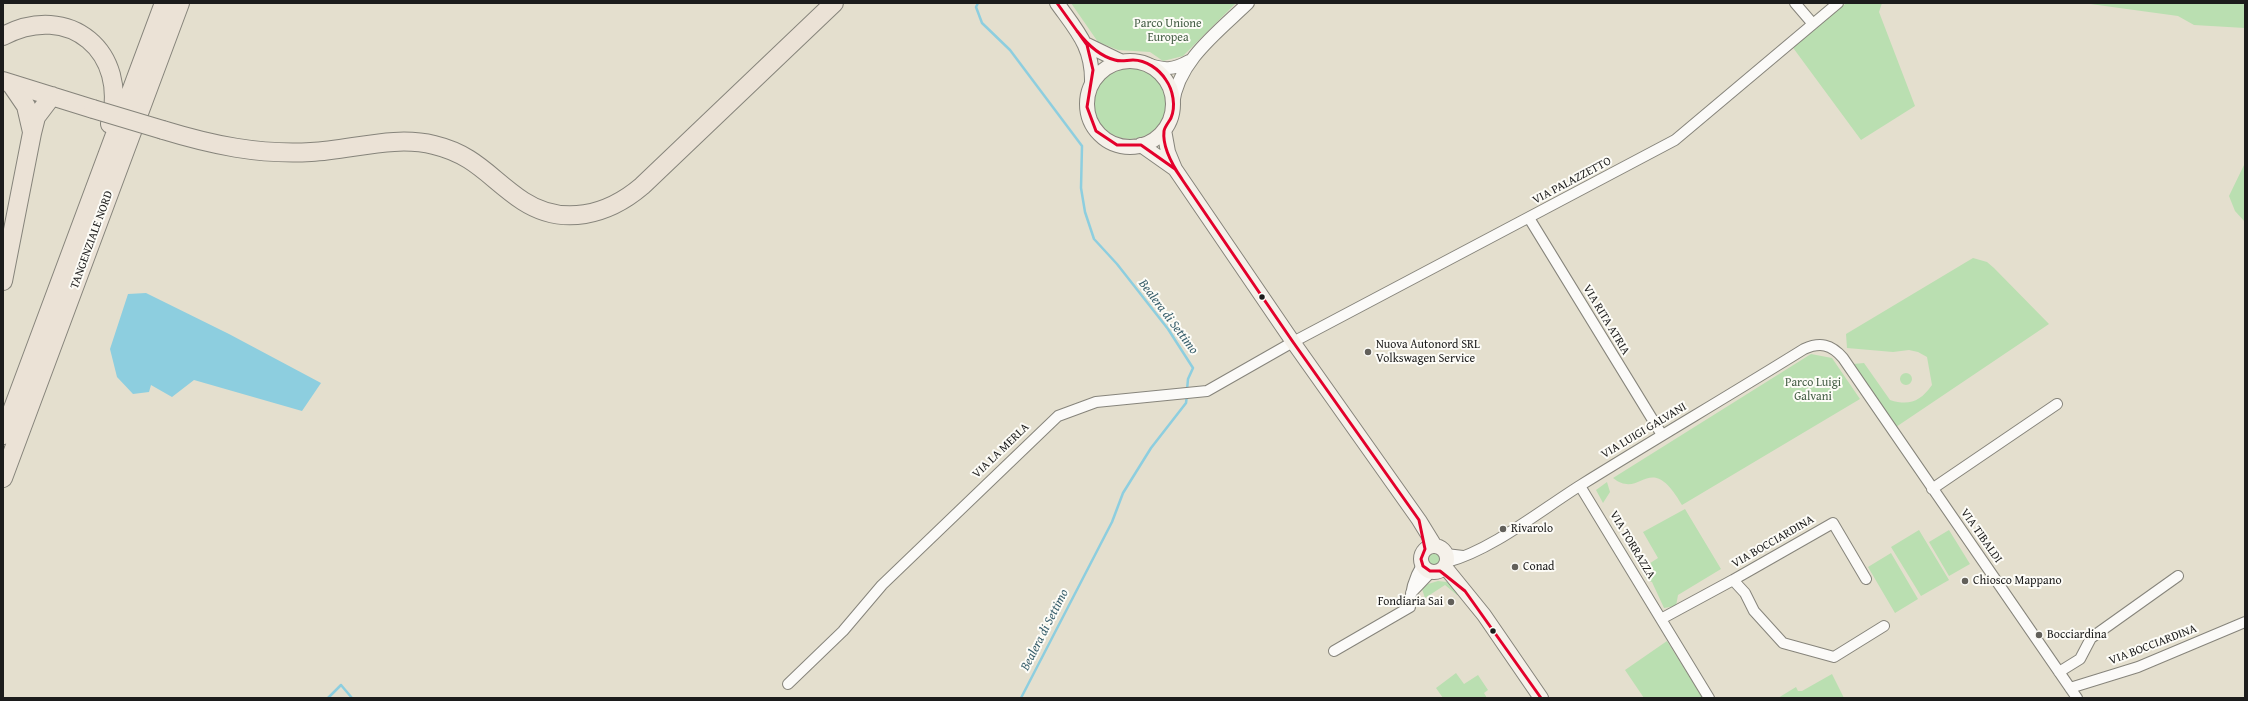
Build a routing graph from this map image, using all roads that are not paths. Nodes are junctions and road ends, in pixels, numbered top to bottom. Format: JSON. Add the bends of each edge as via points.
{"nodes":[{"id":1,"x":164,"y":3,"type":"edge"},
{"id":2,"x":180,"y":3,"type":"edge"},
{"id":3,"x":834,"y":3,"type":"edge"},
{"id":4,"x":1057,"y":3,"type":"edge"},
{"id":5,"x":1248,"y":3,"type":"edge"},
{"id":6,"x":1795,"y":3,"type":"edge"},
{"id":7,"x":1838,"y":3,"type":"edge"},
{"id":8,"x":1813,"y":24,"type":"junction"},
{"id":9,"x":3,"y":36,"type":"edge"},
{"id":10,"x":1087,"y":45,"type":"junction"},
{"id":11,"x":1190,"y":61,"type":"junction"},
{"id":12,"x":1120,"y":62,"type":"junction"},
{"id":13,"x":1147,"y":64,"type":"junction"},
{"id":14,"x":7,"y":83,"type":"edge"},
{"id":15,"x":1092,"y":83,"type":"junction"},
{"id":16,"x":60,"y":99,"type":"junction"},
{"id":17,"x":1173,"y":104,"type":"junction"},
{"id":18,"x":1164,"y":130,"type":"junction"},
{"id":19,"x":32,"y":133,"type":"junction"},
{"id":20,"x":1141,"y":145,"type":"junction"},
{"id":21,"x":1175,"y":169,"type":"junction"},
{"id":22,"x":102,"y":172,"type":"junction"},
{"id":23,"x":1529,"y":218,"type":"junction"},
{"id":24,"x":3,"y":281,"type":"edge"},
{"id":25,"x":1293,"y":342,"type":"junction"},
{"id":26,"x":1838,"y":353,"type":"joint"},
{"id":27,"x":2057,"y":404,"type":"dead end"},
{"id":28,"x":3,"y":435,"type":"edge"},
{"id":29,"x":1662,"y":435,"type":"junction"},
{"id":30,"x":3,"y":478,"type":"edge"},
{"id":31,"x":1580,"y":486,"type":"junction"},
{"id":32,"x":1932,"y":488,"type":"junction"},
{"id":33,"x":1437,"y":561,"type":"junction"},
{"id":34,"x":2178,"y":576,"type":"dead end"},
{"id":35,"x":1866,"y":579,"type":"dead end"},
{"id":36,"x":1733,"y":580,"type":"junction"},
{"id":37,"x":1661,"y":619,"type":"junction"},
{"id":38,"x":2245,"y":622,"type":"edge"},
{"id":39,"x":1884,"y":626,"type":"dead end"},
{"id":40,"x":1334,"y":652,"type":"dead end"},
{"id":41,"x":2059,"y":672,"type":"junction"},
{"id":42,"x":788,"y":684,"type":"dead end"},
{"id":43,"x":2070,"y":688,"type":"junction"},
{"id":44,"x":1541,"y":698,"type":"edge"},
{"id":45,"x":1709,"y":698,"type":"edge"},
{"id":46,"x":2077,"y":698,"type":"edge"}],
"edges":[{"from":1,"to":22,"type":"highway","name":"TANGENZIALE NORD"},
{"from":2,"to":30,"type":"highway","name":"TANGENZIALE NORD"},
{"from":3,"to":16,"type":"highway","bridge":true,"via":[[642,186],[618,204],[595,213],[568,215],[538,208],[517,196],[472,160],[454,151],[425,143],[402,142],[332,151],[280,153],[219,146]]},
{"from":4,"to":10,"type":"main road"},
{"from":5,"to":11,"type":"street"},
{"from":6,"to":8,"type":"street"},
{"from":7,"to":8,"type":"street","name":"VIA PALAZZETTO"},
{"from":8,"to":23,"type":"street","name":"VIA PALAZZETTO","via":[[1675,140]]},
{"from":9,"to":22,"type":"highway","via":[[30,25],[57,26],[81,36],[101,53],[111,74],[115,101],[107,133]]},
{"from":10,"to":12,"type":"main road"},
{"from":10,"to":15,"type":"main road","via":[[1093,70]]},
{"from":11,"to":13,"type":"street","via":[[1177,68],[1163,70]]},
{"from":11,"to":17,"type":"street","via":[[1175,88]]},
{"from":12,"to":13,"type":"main road","via":[[1134,60]]},
{"from":12,"to":15,"type":"main road","via":[[1104,69]]},
{"from":13,"to":17,"type":"main road","via":[[1166,80]]},
{"from":14,"to":16,"type":"highway"},
{"from":14,"to":19,"type":"highway","via":[[26,106]]},
{"from":15,"to":20,"type":"main road","via":[[1087,107],[1088,116],[1096,131],[1117,145]]},
{"from":16,"to":19,"type":"highway"},
{"from":17,"to":18,"type":"main road","via":[[1171,118]]},
{"from":18,"to":20,"type":"main road","via":[[1155,139]]},
{"from":18,"to":21,"type":"main road","via":[[1168,152]]},
{"from":19,"to":24,"type":"highway"},
{"from":20,"to":21,"type":"main road"},
{"from":21,"to":25,"type":"main road"},
{"from":22,"to":28,"type":"highway","name":"TANGENZIALE NORD"},
{"from":23,"to":25,"type":"street","name":"VIA PALAZZETTO"},
{"from":23,"to":29,"type":"street","name":"VIA RITA ATRIA"},
{"from":25,"to":33,"type":"main road","via":[[1419,520]]},
{"from":25,"to":42,"type":"street","name":"VIA LA MERLA","via":[[1207,391],[1096,402],[1058,416],[882,585],[844,631]]},
{"from":26,"to":29,"type":"street","name":"VIA LUIGI GALVANI","via":[[1828,345],[1817,344],[1804,349]]},
{"from":26,"to":32,"type":"street","name":"VIA TIBALDI"},
{"from":27,"to":32,"type":"street"},
{"from":29,"to":31,"type":"street","name":"VIA LUIGI GALVANI"},
{"from":31,"to":33,"type":"street","name":"VIA LUIGI GALVANI","via":[[1467,557]]},
{"from":31,"to":37,"type":"street","name":"VIA TORRAZZA"},
{"from":32,"to":41,"type":"street","name":"VIA TIBALDI"},
{"from":33,"to":40,"type":"street","via":[[1416,575],[1410,594],[1410,607]]},
{"from":33,"to":44,"type":"main road","via":[[1465,591]]},
{"from":34,"to":41,"type":"street","via":[[2091,638],[2080,659]]},
{"from":35,"to":36,"type":"street","name":"VIA BOCCIARDINA","via":[[1833,523]]},
{"from":36,"to":37,"type":"street"},
{"from":36,"to":39,"type":"street","via":[[1745,593],[1754,611],[1783,643],[1834,657]]},
{"from":37,"to":45,"type":"street","name":"VIA TORRAZZA"},
{"from":38,"to":43,"type":"street","name":"VIA BOCCIARDINA","via":[[2138,667]]},
{"from":41,"to":43,"type":"street","name":"VIA TIBALDI"},
{"from":43,"to":46,"type":"street","name":"VIA TIBALDI"}]}
